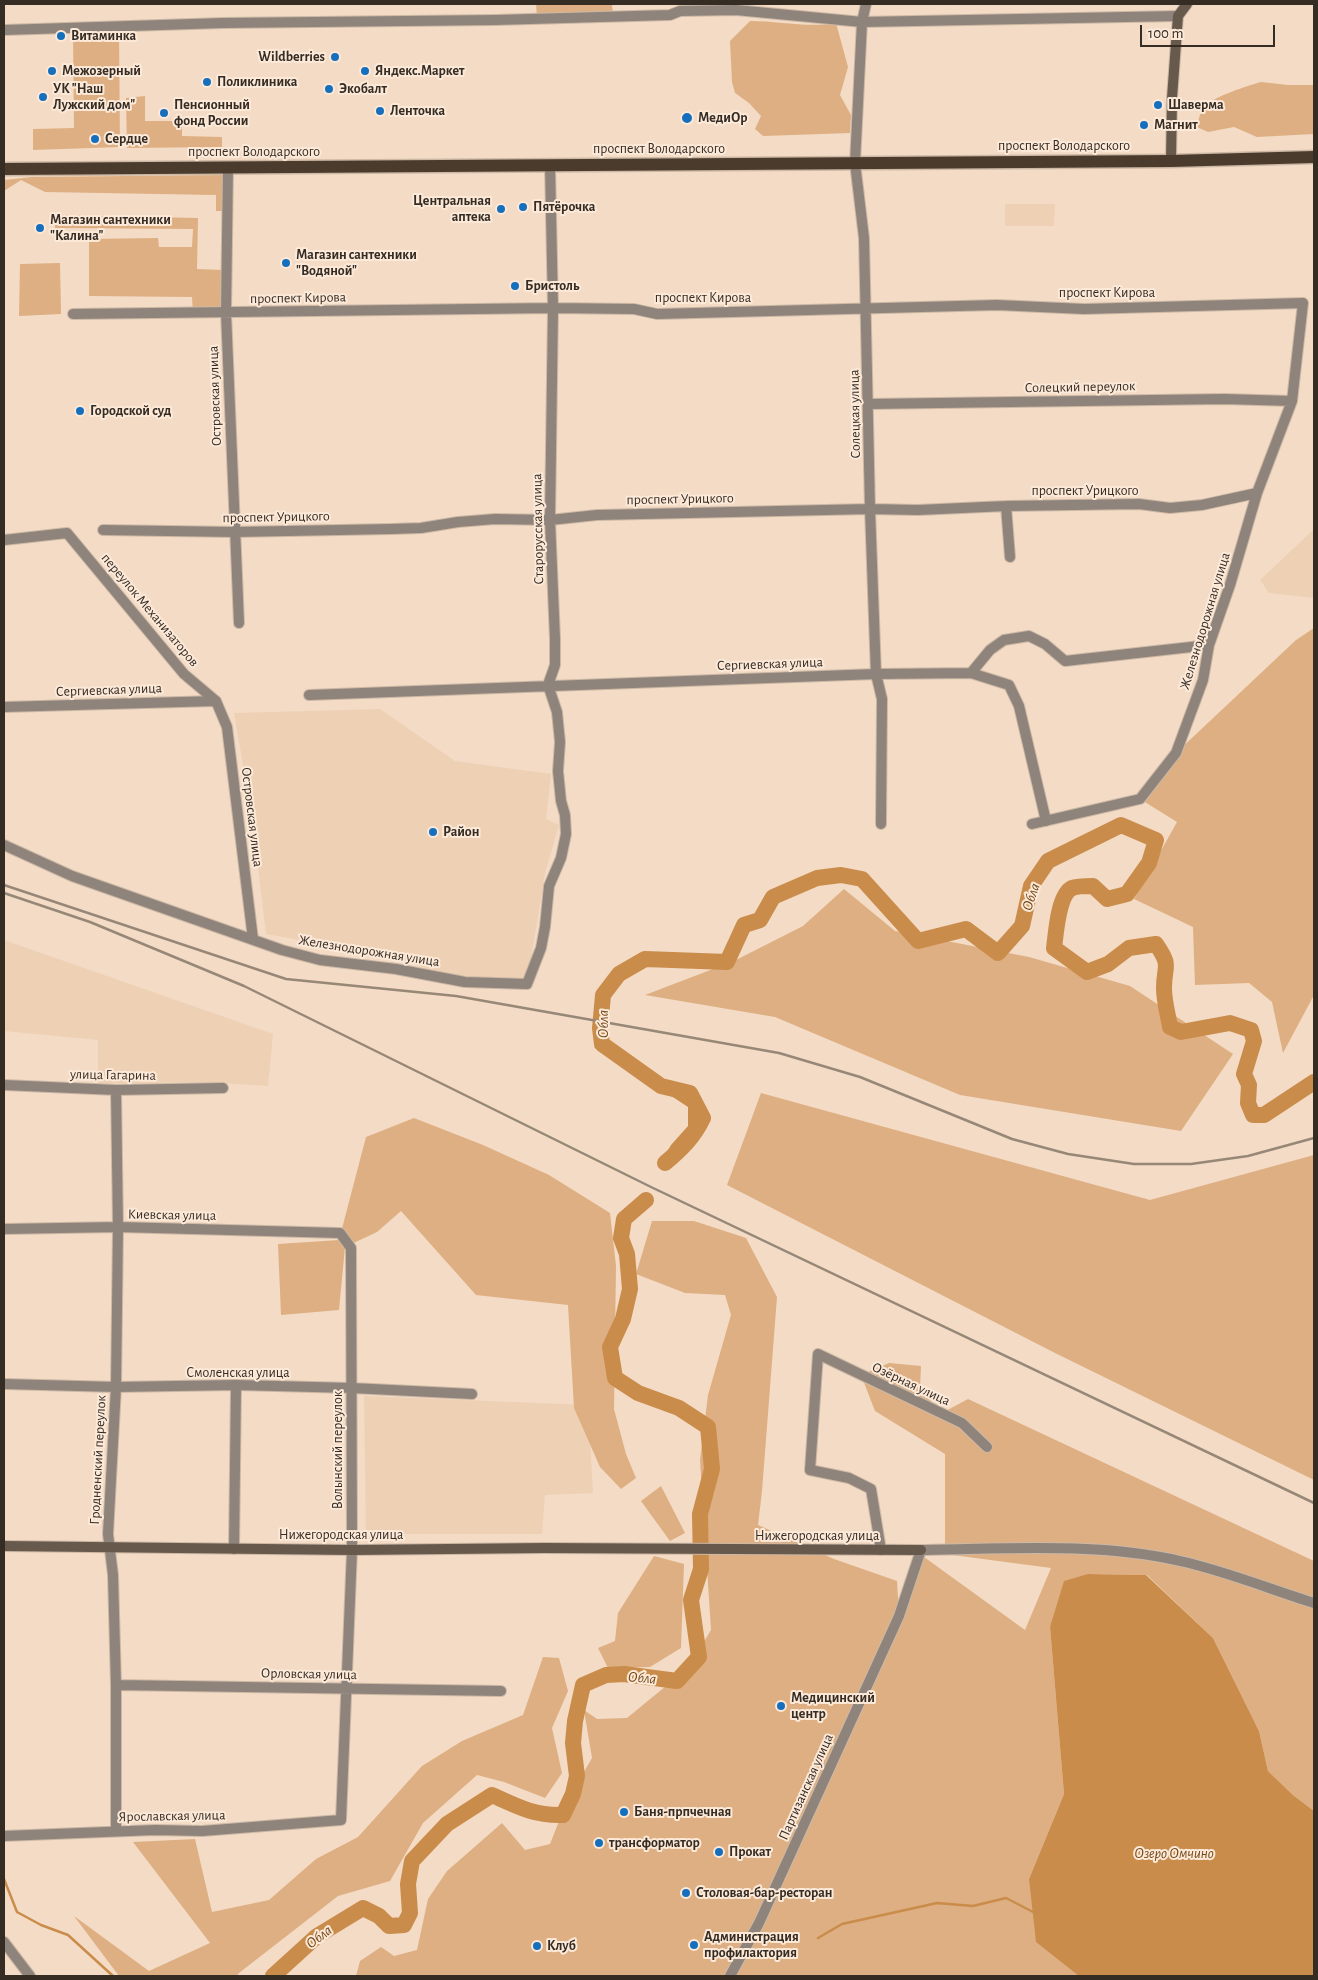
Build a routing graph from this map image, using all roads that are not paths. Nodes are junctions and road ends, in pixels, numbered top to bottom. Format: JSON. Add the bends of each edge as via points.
{"nodes":[{"id":1,"x":866,"y":4,"type":"edge"},
{"id":2,"x":1187,"y":4,"type":"edge"},
{"id":3,"x":736,"y":7,"type":"edge"},
{"id":4,"x":1178,"y":16,"type":"junction"},
{"id":5,"x":862,"y":22,"type":"junction"},
{"id":6,"x":4,"y":30,"type":"edge"},
{"id":7,"x":1314,"y":157,"type":"edge"},
{"id":8,"x":1171,"y":160,"type":"junction"},
{"id":9,"x":855,"y":163,"type":"junction"},
{"id":10,"x":550,"y":165,"type":"junction"},
{"id":11,"x":228,"y":167,"type":"junction"},
{"id":12,"x":4,"y":169,"type":"edge"},
{"id":13,"x":1303,"y":303,"type":"joint"},
{"id":14,"x":553,"y":308,"type":"junction"},
{"id":15,"x":866,"y":309,"type":"junction"},
{"id":16,"x":226,"y":313,"type":"junction"},
{"id":17,"x":73,"y":314,"type":"dead end"},
{"id":18,"x":1292,"y":401,"type":"junction"},
{"id":19,"x":868,"y":404,"type":"junction"},
{"id":20,"x":1257,"y":493,"type":"junction"},
{"id":21,"x":1006,"y":506,"type":"junction"},
{"id":22,"x":870,"y":509,"type":"junction"},
{"id":23,"x":550,"y":520,"type":"junction"},
{"id":24,"x":103,"y":530,"type":"dead end"},
{"id":25,"x":234,"y":532,"type":"junction"},
{"id":26,"x":4,"y":540,"type":"edge"},
{"id":27,"x":1010,"y":557,"type":"dead end"},
{"id":28,"x":239,"y":623,"type":"dead end"},
{"id":29,"x":1209,"y":645,"type":"junction"},
{"id":30,"x":971,"y":673,"type":"junction"},
{"id":31,"x":876,"y":674,"type":"junction"},
{"id":32,"x":548,"y":685,"type":"junction"},
{"id":33,"x":309,"y":694,"type":"dead end"},
{"id":34,"x":216,"y":701,"type":"junction"},
{"id":35,"x":4,"y":707,"type":"edge"},
{"id":36,"x":1046,"y":821,"type":"junction"},
{"id":37,"x":881,"y":824,"type":"dead end"},
{"id":38,"x":1032,"y":824,"type":"dead end"},
{"id":39,"x":4,"y":845,"type":"edge"},
{"id":40,"x":253,"y":939,"type":"junction"},
{"id":41,"x":4,"y":1085,"type":"edge"},
{"id":42,"x":223,"y":1088,"type":"dead end"},
{"id":43,"x":116,"y":1090,"type":"junction"},
{"id":44,"x":118,"y":1227,"type":"junction"},
{"id":45,"x":4,"y":1229,"type":"edge"},
{"id":46,"x":340,"y":1233,"type":"joint"},
{"id":47,"x":4,"y":1384,"type":"edge"},
{"id":48,"x":236,"y":1385,"type":"junction"},
{"id":49,"x":116,"y":1387,"type":"junction"},
{"id":50,"x":352,"y":1388,"type":"junction"},
{"id":51,"x":472,"y":1394,"type":"dead end"},
{"id":52,"x":987,"y":1447,"type":"dead end"},
{"id":53,"x":4,"y":1546,"type":"edge"},
{"id":54,"x":109,"y":1546,"type":"junction"},
{"id":55,"x":234,"y":1549,"type":"junction"},
{"id":56,"x":352,"y":1550,"type":"junction"},
{"id":57,"x":881,"y":1550,"type":"junction"},
{"id":58,"x":921,"y":1550,"type":"junction"},
{"id":59,"x":1314,"y":1603,"type":"edge"},
{"id":60,"x":116,"y":1685,"type":"junction"},
{"id":61,"x":348,"y":1688,"type":"junction"},
{"id":62,"x":501,"y":1691,"type":"dead end"},
{"id":63,"x":341,"y":1820,"type":"joint"},
{"id":64,"x":116,"y":1831,"type":"junction"},
{"id":65,"x":4,"y":1836,"type":"edge"},
{"id":66,"x":4,"y":1942,"type":"edge"},
{"id":67,"x":30,"y":1976,"type":"edge"},
{"id":68,"x":730,"y":1976,"type":"edge"}],
"edges":[{"from":1,"to":5,"type":"street","name":"Солецкая улица"},
{"from":2,"to":4,"type":"street"},
{"from":3,"to":5,"type":"street"},
{"from":3,"to":6,"type":"street","via":[[670,15]]},
{"from":4,"to":5,"type":"street"},
{"from":4,"to":8,"type":"street"},
{"from":5,"to":9,"type":"street","name":"Солецкая улица"},
{"from":7,"to":8,"type":"main road","name":"проспект Володарского"},
{"from":8,"to":9,"type":"main road","name":"проспект Володарского"},
{"from":9,"to":10,"type":"main road","name":"проспект Володарского"},
{"from":9,"to":15,"type":"street","name":"Солецкая улица","via":[[864,238]]},
{"from":10,"to":11,"type":"main road","name":"проспект Володарского"},
{"from":10,"to":14,"type":"street","name":"Старорусская улица"},
{"from":11,"to":12,"type":"main road","name":"проспект Володарского"},
{"from":11,"to":16,"type":"street","name":"Островская улица"},
{"from":13,"to":15,"type":"street","name":"проспект Кирова"},
{"from":13,"to":18,"type":"street","name":"Железнодорожная улица"},
{"from":14,"to":15,"type":"street","name":"проспект Кирова","via":[[634,309],[657,314]]},
{"from":14,"to":16,"type":"street","name":"проспект Кирова"},
{"from":14,"to":23,"type":"street","name":"Старорусская улица"},
{"from":15,"to":19,"type":"street","name":"Солецкая улица"},
{"from":16,"to":17,"type":"street","name":"проспект Кирова"},
{"from":16,"to":25,"type":"street","name":"Островская улица"},
{"from":18,"to":19,"type":"street","name":"Солецкий переулок"},
{"from":18,"to":20,"type":"street","name":"Железнодорожная улица"},
{"from":19,"to":22,"type":"street","name":"Солецкая улица"},
{"from":20,"to":21,"type":"street","name":"проспект Урицкого","via":[[1170,508],[1139,504]]},
{"from":20,"to":29,"type":"street","name":"Железнодорожная улица"},
{"from":21,"to":22,"type":"street","name":"проспект Урицкого"},
{"from":21,"to":27,"type":"street"},
{"from":22,"to":23,"type":"street","name":"проспект Урицкого","via":[[597,514]]},
{"from":22,"to":31,"type":"street","name":"Солецкая улица"},
{"from":23,"to":25,"type":"street","name":"проспект Урицкого","via":[[496,519],[421,528]]},
{"from":23,"to":32,"type":"street","name":"Старорусская улица","via":[[555,665]]},
{"from":24,"to":25,"type":"street","name":"проспект Урицкого"},
{"from":25,"to":28,"type":"street","name":"Островская улица"},
{"from":26,"to":34,"type":"street","name":"переулок Механизаторов","via":[[67,533],[184,674]]},
{"from":29,"to":30,"type":"street","via":[[1065,661],[1045,644],[1029,636],[1004,640],[990,650]]},
{"from":29,"to":36,"type":"street","name":"Железнодорожная улица","via":[[1203,680],[1176,753],[1140,800]]},
{"from":30,"to":31,"type":"street","name":"Сергиевская улица"},
{"from":30,"to":36,"type":"street","name":"Сергиевская улица","via":[[1009,685],[1019,706]]},
{"from":31,"to":32,"type":"street","name":"Сергиевская улица"},
{"from":31,"to":37,"type":"street","name":"Солецкая улица","via":[[882,699]]},
{"from":32,"to":33,"type":"street","name":"Сергиевская улица"},
{"from":32,"to":40,"type":"street","name":"Железнодорожная улица","via":[[557,712],[558,771],[566,834],[561,858],[549,886],[542,948],[527,984],[465,982],[396,969],[320,960]]},
{"from":34,"to":35,"type":"street","name":"Сергиевская улица"},
{"from":34,"to":40,"type":"street","name":"Островская улица","via":[[227,727]]},
{"from":36,"to":38,"type":"street","name":"Железнодорожная улица"},
{"from":39,"to":40,"type":"street","name":"Железнодорожная улица","via":[[72,876]]},
{"from":41,"to":43,"type":"street","name":"улица Гагарина"},
{"from":42,"to":43,"type":"street","name":"улица Гагарина"},
{"from":43,"to":44,"type":"street","name":"Гродненский переулок"},
{"from":44,"to":45,"type":"street","name":"Киевская улица"},
{"from":44,"to":46,"type":"street","name":"Киевская улица"},
{"from":44,"to":49,"type":"street","name":"Гродненский переулок"},
{"from":46,"to":50,"type":"street","name":"Волынский переулок","via":[[351,1248]]},
{"from":47,"to":49,"type":"street","name":"Смоленская улица"},
{"from":48,"to":49,"type":"street","name":"Смоленская улица"},
{"from":48,"to":50,"type":"street","name":"Смоленская улица"},
{"from":48,"to":55,"type":"street"},
{"from":49,"to":54,"type":"street","name":"Гродненский переулок"},
{"from":50,"to":51,"type":"street","name":"Смоленская улица"},
{"from":50,"to":56,"type":"street","name":"Волынский переулок"},
{"from":52,"to":57,"type":"street","name":"Озёрная улица","via":[[962,1423],[818,1354],[810,1470],[849,1478],[871,1489]]},
{"from":53,"to":54,"type":"street","name":"Нижегородская улица"},
{"from":54,"to":55,"type":"street","name":"Нижегородская улица"},
{"from":54,"to":60,"type":"street","name":"Гродненский переулок","via":[[113,1574]]},
{"from":55,"to":56,"type":"street","name":"Нижегородская улица"},
{"from":56,"to":57,"type":"street","name":"Нижегородская улица"},
{"from":56,"to":61,"type":"street","name":"Волынский переулок"},
{"from":57,"to":58,"type":"street","name":"Нижегородская улица"},
{"from":58,"to":59,"type":"street","via":[[1129,1553],[1179,1560],[1224,1572]]},
{"from":58,"to":68,"type":"street","name":"Партизанская улица","via":[[899,1616],[766,1906]]},
{"from":60,"to":61,"type":"street","name":"Орловская улица"},
{"from":60,"to":64,"type":"street","name":"Гродненский переулок"},
{"from":61,"to":62,"type":"street","name":"Орловская улица"},
{"from":61,"to":63,"type":"street","name":"Волынский переулок"},
{"from":63,"to":64,"type":"street","name":"Ярославская улица","via":[[202,1831]]},
{"from":64,"to":65,"type":"street","name":"Ярославская улица"},
{"from":66,"to":67,"type":"street"}]}
